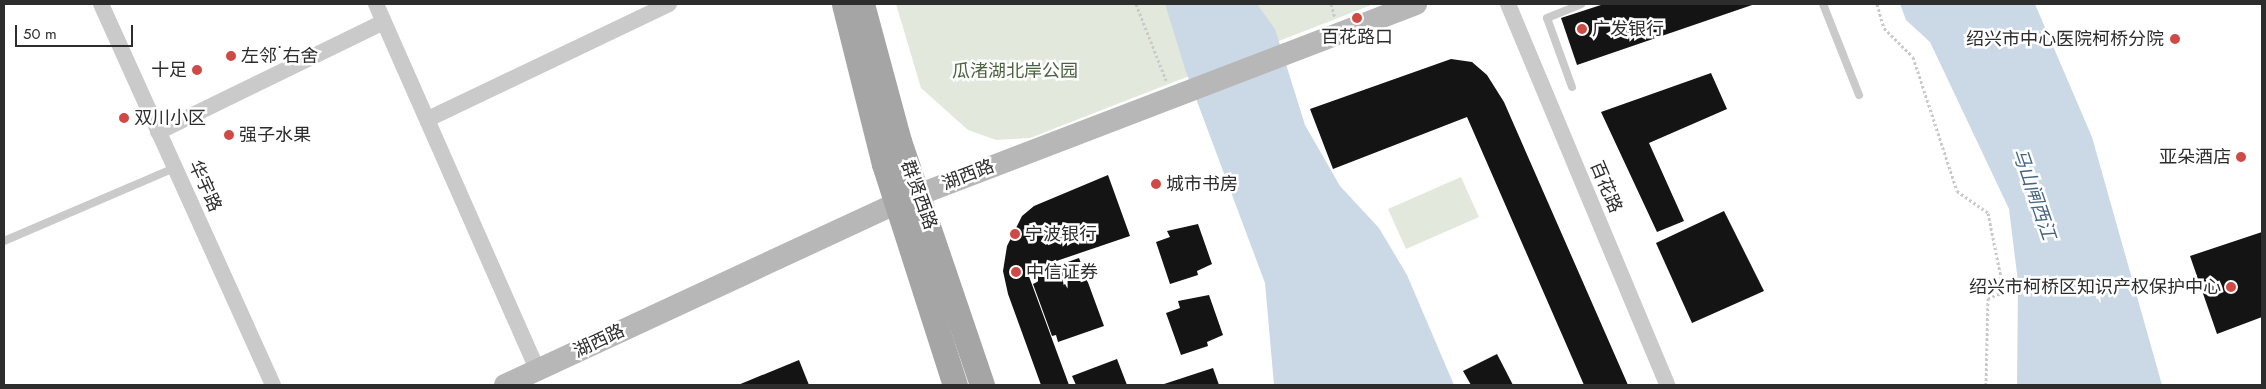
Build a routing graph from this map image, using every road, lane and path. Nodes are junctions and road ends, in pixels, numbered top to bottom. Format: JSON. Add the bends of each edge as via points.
{"nodes":[{"id":1,"x":101,"y":4,"type":"edge"},
{"id":2,"x":376,"y":4,"type":"edge"},
{"id":3,"x":669,"y":4,"type":"edge"},
{"id":4,"x":844,"y":4,"type":"edge"},
{"id":5,"x":862,"y":4,"type":"edge"},
{"id":6,"x":1136,"y":4,"type":"edge"},
{"id":7,"x":1416,"y":4,"type":"edge"},
{"id":8,"x":1508,"y":4,"type":"edge"},
{"id":9,"x":1580,"y":4,"type":"edge"},
{"id":10,"x":1823,"y":4,"type":"edge"},
{"id":11,"x":1877,"y":4,"type":"edge"},
{"id":12,"x":384,"y":22,"type":"junction"},
{"id":13,"x":1572,"y":87,"type":"dead end"},
{"id":14,"x":1859,"y":95,"type":"dead end"},
{"id":15,"x":1177,"y":96,"type":"junction"},
{"id":16,"x":428,"y":119,"type":"junction"},
{"id":17,"x":158,"y":132,"type":"junction"},
{"id":18,"x":174,"y":168,"type":"junction"},
{"id":19,"x":908,"y":199,"type":"junction"},
{"id":20,"x":4,"y":241,"type":"edge"},
{"id":21,"x":537,"y":369,"type":"junction"},
{"id":22,"x":273,"y":385,"type":"edge"},
{"id":23,"x":505,"y":385,"type":"edge"},
{"id":24,"x":955,"y":385,"type":"edge"},
{"id":25,"x":982,"y":385,"type":"edge"},
{"id":26,"x":1667,"y":385,"type":"edge"},
{"id":27,"x":1986,"y":385,"type":"edge"}],
"edges":[{"from":1,"to":17,"type":"street","name":"华宇路"},
{"from":2,"to":12,"type":"street"},
{"from":3,"to":16,"type":"street"},
{"from":4,"to":19,"type":"main road","name":"群贤西路"},
{"from":5,"to":19,"type":"main road","name":"群贤西路","via":[[899,141]]},
{"from":6,"to":15,"type":"path"},
{"from":7,"to":15,"type":"street","name":"湖西路"},
{"from":8,"to":26,"type":"street","name":"百花路"},
{"from":9,"to":13,"type":"lane","via":[[1547,18]]},
{"from":10,"to":14,"type":"lane"},
{"from":11,"to":27,"type":"path","via":[[1884,28],[1913,57],[1958,191],[1988,212],[2004,292],[1988,298]]},
{"from":12,"to":16,"type":"street"},
{"from":12,"to":17,"type":"street"},
{"from":15,"to":19,"type":"street","name":"湖西路"},
{"from":16,"to":21,"type":"street"},
{"from":17,"to":18,"type":"street","name":"华宇路"},
{"from":18,"to":20,"type":"lane"},
{"from":18,"to":22,"type":"street","name":"华宇路"},
{"from":19,"to":21,"type":"street","name":"湖西路"},
{"from":19,"to":24,"type":"main road","name":"群贤西路"},
{"from":19,"to":25,"type":"main road","name":"群贤西路"},
{"from":21,"to":23,"type":"street","name":"湖西路"}]}
